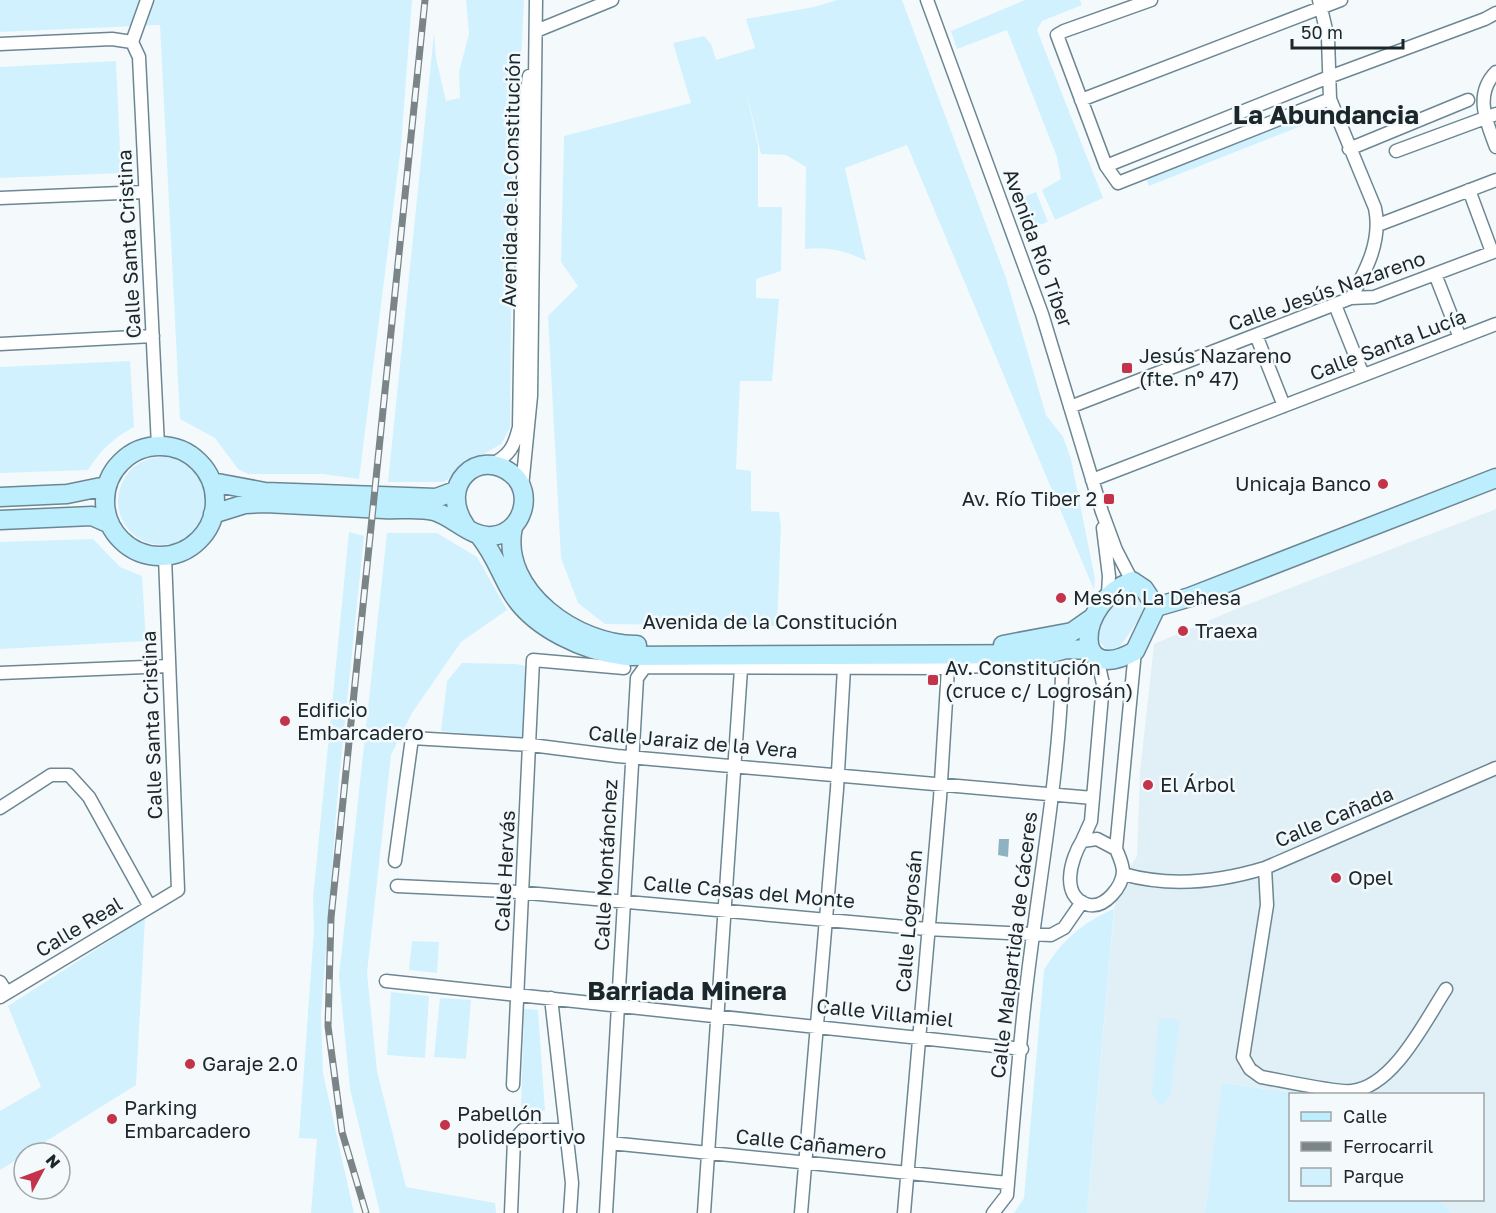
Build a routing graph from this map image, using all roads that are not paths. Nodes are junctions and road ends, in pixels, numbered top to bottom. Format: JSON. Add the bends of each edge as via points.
{"nodes":[{"id":1,"x":147,"y":0,"type":"edge"},
{"id":2,"x":536,"y":0,"type":"edge"},
{"id":3,"x":612,"y":0,"type":"edge"},
{"id":4,"x":927,"y":0,"type":"edge"},
{"id":5,"x":1151,"y":0,"type":"edge"},
{"id":6,"x":1341,"y":0,"type":"edge"},
{"id":7,"x":1130,"y":4,"type":"edge"},
{"id":8,"x":1321,"y":4,"type":"edge"},
{"id":9,"x":1496,"y":13,"type":"edge"},
{"id":10,"x":536,"y":31,"type":"junction"},
{"id":11,"x":132,"y":42,"type":"junction"},
{"id":12,"x":0,"y":44,"type":"edge"},
{"id":13,"x":1496,"y":72,"type":"edge"},
{"id":14,"x":1329,"y":77,"type":"junction"},
{"id":15,"x":1330,"y":99,"type":"junction"},
{"id":16,"x":1082,"y":100,"type":"junction"},
{"id":17,"x":1468,"y":100,"type":"dead end"},
{"id":18,"x":1490,"y":116,"type":"edge"},
{"id":19,"x":1496,"y":147,"type":"edge"},
{"id":20,"x":1349,"y":148,"type":"junction"},
{"id":21,"x":1396,"y":151,"type":"dead end"},
{"id":22,"x":1106,"y":166,"type":"junction"},
{"id":23,"x":1496,"y":180,"type":"edge"},
{"id":24,"x":1469,"y":190,"type":"junction"},
{"id":25,"x":146,"y":192,"type":"junction"},
{"id":26,"x":0,"y":198,"type":"edge"},
{"id":27,"x":1378,"y":225,"type":"junction"},
{"id":28,"x":1494,"y":251,"type":"edge"},
{"id":29,"x":1435,"y":274,"type":"junction"},
{"id":30,"x":1351,"y":298,"type":"junction"},
{"id":31,"x":1335,"y":305,"type":"junction"},
{"id":32,"x":1496,"y":324,"type":"edge"},
{"id":33,"x":1256,"y":335,"type":"junction"},
{"id":34,"x":153,"y":336,"type":"junction"},
{"id":35,"x":1460,"y":338,"type":"junction"},
{"id":36,"x":0,"y":344,"type":"edge"},
{"id":37,"x":1363,"y":375,"type":"junction"},
{"id":38,"x":1284,"y":406,"type":"junction"},
{"id":39,"x":1070,"y":407,"type":"junction"},
{"id":40,"x":158,"y":446,"type":"junction"},
{"id":41,"x":491,"y":465,"type":"junction"},
{"id":42,"x":1496,"y":478,"type":"edge"},
{"id":43,"x":1092,"y":480,"type":"junction"},
{"id":44,"x":212,"y":482,"type":"junction"},
{"id":45,"x":106,"y":486,"type":"junction"},
{"id":46,"x":522,"y":489,"type":"junction"},
{"id":47,"x":455,"y":491,"type":"junction"},
{"id":48,"x":0,"y":497,"type":"edge"},
{"id":49,"x":1102,"y":512,"type":"junction"},
{"id":50,"x":213,"y":514,"type":"junction"},
{"id":51,"x":0,"y":520,"type":"edge"},
{"id":52,"x":110,"y":524,"type":"junction"},
{"id":53,"x":513,"y":527,"type":"junction"},
{"id":54,"x":472,"y":531,"type":"junction"},
{"id":55,"x":165,"y":557,"type":"junction"},
{"id":56,"x":1132,"y":581,"type":"junction"},
{"id":57,"x":1108,"y":594,"type":"junction"},
{"id":58,"x":1156,"y":607,"type":"junction"},
{"id":59,"x":1092,"y":618,"type":"junction"},
{"id":60,"x":1135,"y":651,"type":"junction"},
{"id":61,"x":1094,"y":653,"type":"junction"},
{"id":62,"x":1048,"y":654,"type":"junction"},
{"id":63,"x":169,"y":666,"type":"junction"},
{"id":64,"x":645,"y":667,"type":"joint"},
{"id":65,"x":624,"y":668,"type":"dead end"},
{"id":66,"x":844,"y":668,"type":"junction"},
{"id":67,"x":948,"y":668,"type":"junction"},
{"id":68,"x":741,"y":669,"type":"junction"},
{"id":69,"x":0,"y":673,"type":"edge"},
{"id":70,"x":1062,"y":677,"type":"dead end"},
{"id":71,"x":531,"y":745,"type":"junction"},
{"id":72,"x":632,"y":757,"type":"junction"},
{"id":73,"x":733,"y":766,"type":"junction"},
{"id":74,"x":1496,"y":768,"type":"edge"},
{"id":75,"x":837,"y":774,"type":"junction"},
{"id":76,"x":941,"y":784,"type":"junction"},
{"id":77,"x":1051,"y":793,"type":"junction"},
{"id":78,"x":1093,"y":798,"type":"junction"},
{"id":79,"x":0,"y":808,"type":"edge"},
{"id":80,"x":1082,"y":842,"type":"junction"},
{"id":81,"x":1116,"y":849,"type":"junction"},
{"id":82,"x":395,"y":861,"type":"dead end"},
{"id":83,"x":1265,"y":868,"type":"junction"},
{"id":84,"x":1123,"y":874,"type":"junction"},
{"id":85,"x":397,"y":886,"type":"dead end"},
{"id":86,"x":178,"y":890,"type":"joint"},
{"id":87,"x":523,"y":894,"type":"junction"},
{"id":88,"x":624,"y":901,"type":"junction"},
{"id":89,"x":1082,"y":902,"type":"junction"},
{"id":90,"x":150,"y":907,"type":"junction"},
{"id":91,"x":724,"y":912,"type":"junction"},
{"id":92,"x":826,"y":919,"type":"junction"},
{"id":93,"x":927,"y":929,"type":"junction"},
{"id":94,"x":1034,"y":935,"type":"junction"},
{"id":95,"x":386,"y":981,"type":"dead end"},
{"id":96,"x":1446,"y":989,"type":"dead end"},
{"id":97,"x":2,"y":991,"type":"edge"},
{"id":98,"x":519,"y":995,"type":"junction"},
{"id":99,"x":551,"y":998,"type":"junction"},
{"id":100,"x":618,"y":1005,"type":"junction"},
{"id":101,"x":717,"y":1015,"type":"junction"},
{"id":102,"x":817,"y":1026,"type":"junction"},
{"id":103,"x":919,"y":1037,"type":"junction"},
{"id":104,"x":1022,"y":1049,"type":"junction"},
{"id":105,"x":513,"y":1085,"type":"dead end"},
{"id":106,"x":566,"y":1130,"type":"junction"},
{"id":107,"x":610,"y":1143,"type":"junction"},
{"id":108,"x":708,"y":1152,"type":"junction"},
{"id":109,"x":803,"y":1163,"type":"junction"},
{"id":110,"x":906,"y":1174,"type":"junction"},
{"id":111,"x":1008,"y":1183,"type":"junction"},
{"id":112,"x":511,"y":1213,"type":"edge"},
{"id":113,"x":570,"y":1213,"type":"edge"},
{"id":114,"x":606,"y":1213,"type":"edge"},
{"id":115,"x":704,"y":1213,"type":"edge"},
{"id":116,"x":801,"y":1213,"type":"edge"},
{"id":117,"x":904,"y":1213,"type":"edge"},
{"id":118,"x":993,"y":1213,"type":"edge"}],
"edges":[{"from":1,"to":11,"type":"street"},
{"from":2,"to":10,"type":"street"},
{"from":3,"to":10,"type":"street"},
{"from":4,"to":39,"type":"street","name":"Avenida Río Tíber","via":[[1042,314]]},
{"from":5,"to":7,"type":"street"},
{"from":6,"to":8,"type":"street"},
{"from":7,"to":16,"type":"street","via":[[1057,35]]},
{"from":8,"to":14,"type":"street","via":[[1328,38]]},
{"from":8,"to":16,"type":"street"},
{"from":9,"to":14,"type":"street"},
{"from":10,"to":41,"type":"street","name":"Avenida de la Constitución","via":[[524,115],[519,427],[514,448]]},
{"from":10,"to":46,"type":"street","name":"Avenida de la Constitución","via":[[531,396]]},
{"from":11,"to":12,"type":"street","via":[[112,39]]},
{"from":11,"to":25,"type":"street","name":"Calle Santa Cristina","via":[[139,57]]},
{"from":13,"to":18,"type":"street","via":[[1486,82],[1482,94]]},
{"from":14,"to":15,"type":"street"},
{"from":14,"to":22,"type":"street"},
{"from":15,"to":20,"type":"street"},
{"from":15,"to":22,"type":"street","via":[[1118,183]]},
{"from":16,"to":22,"type":"street"},
{"from":17,"to":20,"type":"street"},
{"from":18,"to":19,"type":"street"},
{"from":18,"to":21,"type":"street"},
{"from":20,"to":27,"type":"street","via":[[1375,208]]},
{"from":23,"to":24,"type":"street"},
{"from":24,"to":27,"type":"street"},
{"from":24,"to":28,"type":"street"},
{"from":25,"to":26,"type":"street"},
{"from":25,"to":34,"type":"street","name":"Calle Santa Cristina"},
{"from":27,"to":30,"type":"street","via":[[1365,272]]},
{"from":28,"to":29,"type":"street","name":"Calle Jesús Nazareno"},
{"from":29,"to":30,"type":"street","name":"Calle Jesús Nazareno","via":[[1374,297]]},
{"from":29,"to":35,"type":"street"},
{"from":30,"to":31,"type":"street","name":"Calle Jesús Nazareno"},
{"from":31,"to":33,"type":"street","name":"Calle Jesús Nazareno"},
{"from":31,"to":37,"type":"street"},
{"from":32,"to":35,"type":"street","name":"Calle Santa Lucía"},
{"from":33,"to":38,"type":"street"},
{"from":33,"to":39,"type":"street","name":"Calle Jesús Nazareno"},
{"from":34,"to":36,"type":"street"},
{"from":34,"to":40,"type":"street","name":"Calle Santa Cristina"},
{"from":35,"to":37,"type":"street","name":"Calle Santa Lucía"},
{"from":37,"to":38,"type":"street","name":"Calle Santa Lucía"},
{"from":38,"to":43,"type":"street","name":"Calle Santa Lucía"},
{"from":39,"to":43,"type":"street","name":"Avenida Río Tíber"},
{"from":40,"to":44,"type":"main road","via":[[179,449],[198,461]]},
{"from":40,"to":45,"type":"main road","via":[[127,456],[112,472]]},
{"from":41,"to":46,"type":"main road","via":[[514,475]]},
{"from":41,"to":47,"type":"main road","via":[[468,472]]},
{"from":42,"to":58,"type":"main road"},
{"from":43,"to":49,"type":"street","name":"Avenida Río Tíber"},
{"from":44,"to":47,"type":"main road","via":[[265,492],[436,498]]},
{"from":44,"to":50,"type":"main road","via":[[216,500]]},
{"from":45,"to":48,"type":"main road","via":[[67,494]]},
{"from":45,"to":52,"type":"main road","via":[[104,500]]},
{"from":46,"to":53,"type":"main road","via":[[522,514]]},
{"from":47,"to":54,"type":"main road","via":[[456,513]]},
{"from":49,"to":56,"type":"street","name":"Avenida Río Tíber"},
{"from":49,"to":57,"type":"street","name":"Avenida Río Tíber"},
{"from":50,"to":54,"type":"main road","name":"Avenida de la Constitución","via":[[245,504],[265,503],[434,511]]},
{"from":50,"to":55,"type":"main road","via":[[198,543]]},
{"from":51,"to":52,"type":"main road","via":[[92,516]]},
{"from":52,"to":55,"type":"main road","via":[[122,543],[144,555]]},
{"from":53,"to":54,"type":"main road","via":[[492,536]]},
{"from":53,"to":59,"type":"main road","name":"Avenida de la Constitución","via":[[510,544],[523,580],[546,610],[573,628],[628,646],[1007,645],[1072,632]]},
{"from":54,"to":62,"type":"main road","name":"Avenida de la Constitución","via":[[495,555],[512,593],[538,620],[572,642],[602,653]]},
{"from":55,"to":63,"type":"street","name":"Calle Santa Cristina"},
{"from":56,"to":57,"type":"main road"},
{"from":56,"to":58,"type":"main road","via":[[1144,589]]},
{"from":57,"to":59,"type":"main road"},
{"from":58,"to":60,"type":"main road"},
{"from":59,"to":61,"type":"main road","via":[[1087,636]]},
{"from":60,"to":61,"type":"main road","via":[[1111,660]]},
{"from":60,"to":81,"type":"street"},
{"from":61,"to":62,"type":"main road","name":"Avenida de la Constitución","via":[[1066,649]]},
{"from":61,"to":78,"type":"street","via":[[1103,684]]},
{"from":62,"to":67,"type":"street","name":"Avenida de la Constitución","via":[[1017,664]]},
{"from":63,"to":69,"type":"street"},
{"from":63,"to":86,"type":"street","name":"Calle Santa Cristina"},
{"from":64,"to":68,"type":"street","name":"Avenida de la Constitución"},
{"from":64,"to":72,"type":"street","name":"Calle Montánchez","via":[[637,678]]},
{"from":65,"to":71,"type":"street","name":"Calle Hervás","via":[[533,660]]},
{"from":66,"to":67,"type":"street","name":"Avenida de la Constitución"},
{"from":66,"to":68,"type":"street","name":"Avenida de la Constitución"},
{"from":66,"to":75,"type":"street"},
{"from":67,"to":76,"type":"street","name":"Calle Logrosán"},
{"from":68,"to":73,"type":"street"},
{"from":70,"to":77,"type":"street","name":"Calle Malpartida de Cáceres"},
{"from":71,"to":72,"type":"street","name":"Calle Jaraiz de la Vera"},
{"from":71,"to":82,"type":"street","name":"Calle Jaraiz de la Vera","via":[[412,738]]},
{"from":71,"to":87,"type":"street","name":"Calle Hervás"},
{"from":72,"to":73,"type":"street","name":"Calle Jaraiz de la Vera"},
{"from":72,"to":88,"type":"street","name":"Calle Montánchez"},
{"from":73,"to":75,"type":"street","name":"Calle Jaraiz de la Vera"},
{"from":73,"to":91,"type":"street"},
{"from":74,"to":83,"type":"street","name":"Calle Cañada"},
{"from":75,"to":76,"type":"street","name":"Calle Jaraiz de la Vera"},
{"from":75,"to":92,"type":"street"},
{"from":76,"to":77,"type":"street","name":"Calle Jaraiz de la Vera"},
{"from":76,"to":93,"type":"street","name":"Calle Logrosán"},
{"from":77,"to":78,"type":"street","name":"Calle Jaraiz de la Vera"},
{"from":77,"to":94,"type":"street","name":"Calle Malpartida de Cáceres"},
{"from":78,"to":80,"type":"street","via":[[1091,821]]},
{"from":79,"to":90,"type":"street","via":[[51,775],[69,775],[89,797]]},
{"from":80,"to":81,"type":"street","via":[[1097,839]]},
{"from":80,"to":89,"type":"street","via":[[1073,855],[1069,874],[1073,892]]},
{"from":81,"to":84,"type":"street"},
{"from":83,"to":84,"type":"street","via":[[1205,882],[1143,880]]},
{"from":83,"to":96,"type":"street","name":"Calle Cañada","via":[[1267,905],[1243,1057],[1261,1077],[1352,1092],[1373,1083],[1390,1071]]},
{"from":84,"to":89,"type":"street","via":[[1116,890],[1103,903],[1092,906]]},
{"from":85,"to":87,"type":"street","name":"Calle Casas del Monte"},
{"from":86,"to":90,"type":"street","name":"Calle Real"},
{"from":87,"to":88,"type":"street","name":"Calle Casas del Monte"},
{"from":87,"to":98,"type":"street","name":"Calle Hervás"},
{"from":88,"to":91,"type":"street","name":"Calle Casas del Monte"},
{"from":88,"to":100,"type":"street","name":"Calle Montánchez"},
{"from":89,"to":94,"type":"street","name":"Calle Casas del Monte","via":[[1064,928],[1052,935]]},
{"from":90,"to":97,"type":"street","name":"Calle Real"},
{"from":91,"to":92,"type":"street","name":"Calle Casas del Monte"},
{"from":91,"to":101,"type":"street"},
{"from":92,"to":93,"type":"street","name":"Calle Casas del Monte"},
{"from":92,"to":102,"type":"street"},
{"from":93,"to":94,"type":"street","name":"Calle Casas del Monte"},
{"from":93,"to":103,"type":"street","name":"Calle Logrosán"},
{"from":94,"to":104,"type":"street","name":"Calle Malpartida de Cáceres"},
{"from":95,"to":98,"type":"street","name":"Calle Villamiel"},
{"from":98,"to":99,"type":"street","name":"Calle Villamiel"},
{"from":98,"to":105,"type":"street","name":"Calle Hervás"},
{"from":99,"to":100,"type":"street","name":"Calle Villamiel"},
{"from":99,"to":106,"type":"street"},
{"from":100,"to":101,"type":"street","name":"Calle Villamiel"},
{"from":100,"to":107,"type":"street","name":"Calle Montánchez"},
{"from":101,"to":102,"type":"street","name":"Calle Villamiel"},
{"from":101,"to":108,"type":"street"},
{"from":102,"to":103,"type":"street","name":"Calle Villamiel"},
{"from":102,"to":109,"type":"street"},
{"from":103,"to":104,"type":"street","name":"Calle Villamiel"},
{"from":103,"to":110,"type":"street","name":"Calle Logrosán"},
{"from":104,"to":111,"type":"street","name":"Calle Malpartida de Cáceres"},
{"from":106,"to":112,"type":"street","via":[[523,1130],[514,1140]]},
{"from":106,"to":113,"type":"street","via":[[572,1183]]},
{"from":107,"to":108,"type":"street","name":"Calle Cañamero"},
{"from":107,"to":114,"type":"street","name":"Calle Montánchez"},
{"from":108,"to":109,"type":"street","name":"Calle Cañamero"},
{"from":108,"to":115,"type":"street"},
{"from":109,"to":110,"type":"street","name":"Calle Cañamero"},
{"from":109,"to":116,"type":"street"},
{"from":110,"to":111,"type":"street","name":"Calle Cañamero"},
{"from":110,"to":117,"type":"street","name":"Calle Logrosán"},
{"from":111,"to":118,"type":"street","name":"Calle Malpartida de Cáceres","via":[[1006,1195]]}]}
